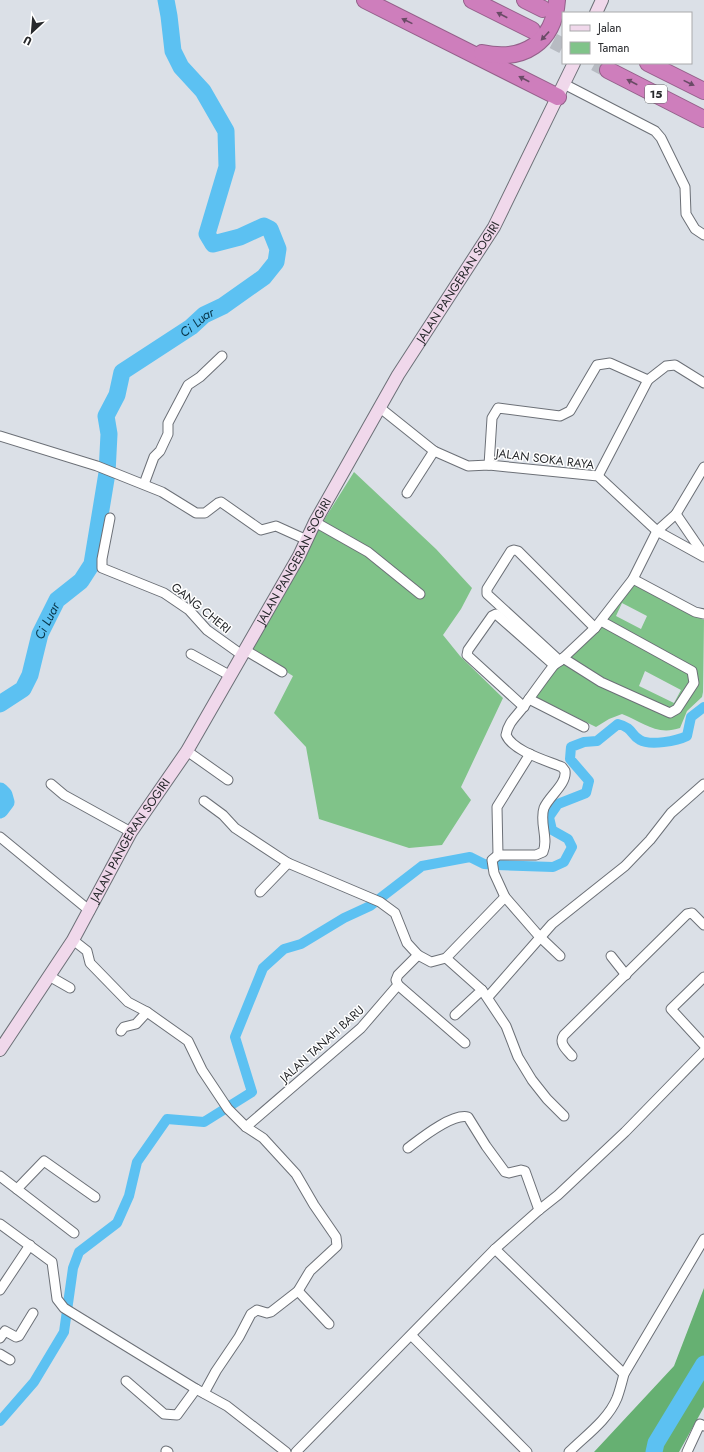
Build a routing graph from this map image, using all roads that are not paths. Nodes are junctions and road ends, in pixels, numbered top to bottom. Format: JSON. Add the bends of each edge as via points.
{"nodes":[{"id":1,"x":365,"y":0,"type":"edge"},
{"id":2,"x":472,"y":0,"type":"edge"},
{"id":3,"x":525,"y":0,"type":"edge"},
{"id":4,"x":557,"y":0,"type":"edge"},
{"id":5,"x":602,"y":0,"type":"edge"},
{"id":6,"x":543,"y":9,"type":"dead end"},
{"id":7,"x":596,"y":12,"type":"edge"},
{"id":8,"x":532,"y":30,"type":"tunnel mouth"},
{"id":9,"x":467,"y":50,"type":"junction"},
{"id":10,"x":574,"y":64,"type":"edge"},
{"id":11,"x":650,"y":64,"type":"edge"},
{"id":12,"x":608,"y":70,"type":"tunnel mouth"},
{"id":13,"x":561,"y":91,"type":"junction"},
{"id":14,"x":704,"y":91,"type":"edge"},
{"id":15,"x":704,"y":119,"type":"edge"},
{"id":16,"x":704,"y":235,"type":"edge"},
{"id":17,"x":222,"y":356,"type":"dead end"},
{"id":18,"x":648,"y":380,"type":"junction"},
{"id":19,"x":704,"y":384,"type":"edge"},
{"id":20,"x":379,"y":407,"type":"junction"},
{"id":21,"x":0,"y":436,"type":"edge"},
{"id":22,"x":434,"y":451,"type":"junction"},
{"id":23,"x":489,"y":465,"type":"junction"},
{"id":24,"x":704,"y":467,"type":"edge"},
{"id":25,"x":598,"y":476,"type":"junction"},
{"id":26,"x":144,"y":484,"type":"junction"},
{"id":27,"x":407,"y":493,"type":"dead end"},
{"id":28,"x":676,"y":514,"type":"junction"},
{"id":29,"x":110,"y":518,"type":"dead end"},
{"id":30,"x":315,"y":522,"type":"junction"},
{"id":31,"x":657,"y":531,"type":"junction"},
{"id":32,"x":307,"y":540,"type":"junction"},
{"id":33,"x":704,"y":556,"type":"edge"},
{"id":34,"x":633,"y":579,"type":"junction"},
{"id":35,"x":420,"y":594,"type":"dead end"},
{"id":36,"x":704,"y":614,"type":"edge"},
{"id":37,"x":598,"y":625,"type":"junction"},
{"id":38,"x":243,"y":653,"type":"junction"},
{"id":39,"x":191,"y":654,"type":"dead end"},
{"id":40,"x":559,"y":661,"type":"junction"},
{"id":41,"x":282,"y":672,"type":"dead end"},
{"id":42,"x":229,"y":675,"type":"junction"},
{"id":43,"x":529,"y":699,"type":"junction"},
{"id":44,"x":524,"y":707,"type":"junction"},
{"id":45,"x":584,"y":727,"type":"dead end"},
{"id":46,"x":187,"y":751,"type":"junction"},
{"id":47,"x":530,"y":754,"type":"junction"},
{"id":48,"x":228,"y":780,"type":"dead end"},
{"id":49,"x":51,"y":784,"type":"dead end"},
{"id":50,"x":704,"y":784,"type":"edge"},
{"id":51,"x":204,"y":801,"type":"dead end"},
{"id":52,"x":131,"y":832,"type":"junction"},
{"id":53,"x":0,"y":837,"type":"edge"},
{"id":54,"x":495,"y":857,"type":"junction"},
{"id":55,"x":288,"y":863,"type":"junction"},
{"id":56,"x":260,"y":892,"type":"dead end"},
{"id":57,"x":505,"y":897,"type":"junction"},
{"id":58,"x":90,"y":911,"type":"junction"},
{"id":59,"x":704,"y":925,"type":"edge"},
{"id":60,"x":540,"y":936,"type":"junction"},
{"id":61,"x":73,"y":940,"type":"junction"},
{"id":62,"x":418,"y":955,"type":"junction"},
{"id":63,"x":560,"y":956,"type":"dead end"},
{"id":64,"x":611,"y":956,"type":"dead end"},
{"id":65,"x":446,"y":958,"type":"junction"},
{"id":66,"x":626,"y":975,"type":"junction"},
{"id":67,"x":49,"y":976,"type":"junction"},
{"id":68,"x":704,"y":977,"type":"edge"},
{"id":69,"x":398,"y":984,"type":"junction"},
{"id":70,"x":70,"y":988,"type":"dead end"},
{"id":71,"x":485,"y":993,"type":"junction"},
{"id":72,"x":147,"y":1012,"type":"junction"},
{"id":73,"x":455,"y":1015,"type":"dead end"},
{"id":74,"x":121,"y":1031,"type":"dead end"},
{"id":75,"x":465,"y":1043,"type":"dead end"},
{"id":76,"x":704,"y":1045,"type":"edge"},
{"id":77,"x":0,"y":1050,"type":"edge"},
{"id":78,"x":704,"y":1051,"type":"edge"},
{"id":79,"x":572,"y":1056,"type":"dead end"},
{"id":80,"x":564,"y":1116,"type":"dead end"},
{"id":81,"x":246,"y":1127,"type":"junction"},
{"id":82,"x":408,"y":1148,"type":"dead end"},
{"id":83,"x":0,"y":1176,"type":"edge"},
{"id":84,"x":17,"y":1189,"type":"junction"},
{"id":85,"x":94,"y":1197,"type":"dead end"},
{"id":86,"x":539,"y":1210,"type":"junction"},
{"id":87,"x":0,"y":1224,"type":"edge"},
{"id":88,"x":74,"y":1233,"type":"dead end"},
{"id":89,"x":704,"y":1239,"type":"edge"},
{"id":90,"x":30,"y":1245,"type":"junction"},
{"id":91,"x":495,"y":1250,"type":"junction"},
{"id":92,"x":0,"y":1290,"type":"edge"},
{"id":93,"x":298,"y":1291,"type":"junction"},
{"id":94,"x":33,"y":1313,"type":"dead end"},
{"id":95,"x":329,"y":1324,"type":"dead end"},
{"id":96,"x":412,"y":1336,"type":"junction"},
{"id":97,"x":0,"y":1338,"type":"edge"},
{"id":98,"x":0,"y":1354,"type":"edge"},
{"id":99,"x":10,"y":1360,"type":"dead end"},
{"id":100,"x":624,"y":1374,"type":"junction"},
{"id":101,"x":126,"y":1381,"type":"dead end"},
{"id":102,"x":196,"y":1389,"type":"junction"},
{"id":103,"x":204,"y":1393,"type":"junction"},
{"id":104,"x":704,"y":1426,"type":"edge"},
{"id":105,"x":286,"y":1452,"type":"edge"},
{"id":106,"x":296,"y":1452,"type":"edge"},
{"id":107,"x":527,"y":1452,"type":"edge"},
{"id":108,"x":569,"y":1452,"type":"edge"},
{"id":109,"x":687,"y":1452,"type":"edge"}],
"edges":[{"from":9,"to":1,"type":"highway","one_way":true},
{"from":8,"to":2,"type":"highway","one_way":true},
{"from":3,"to":6,"type":"highway"},
{"from":4,"to":9,"type":"highway","one_way":true,"via":[[551,29],[528,50],[512,56],[495,56]]},
{"from":5,"to":7,"type":"street"},
{"from":13,"to":9,"type":"highway","one_way":true},
{"from":10,"to":13,"type":"street","name":"JALAN PANGERAN SOGIRI"},
{"from":11,"to":14,"type":"highway","number":"15","one_way":true},
{"from":15,"to":12,"type":"highway","number":"15","one_way":true},
{"from":13,"to":16,"type":"street","via":[[655,131],[686,187],[686,214],[695,229]]},
{"from":13,"to":20,"type":"street","name":"JALAN PANGERAN SOGIRI","via":[[494,227]]},
{"from":17,"to":26,"type":"street","via":[[188,385],[168,423],[168,434],[160,451],[154,457]]},
{"from":18,"to":19,"type":"street","via":[[666,366],[675,365]]},
{"from":18,"to":23,"type":"street","via":[[610,363],[597,365],[570,411],[560,416],[498,408],[492,418]]},
{"from":18,"to":25,"type":"street"},
{"from":20,"to":22,"type":"street","name":"JALAN SOKA RAYA"},
{"from":20,"to":30,"type":"street","name":"JALAN PANGERAN SOGIRI"},
{"from":21,"to":26,"type":"street","via":[[97,466]]},
{"from":22,"to":23,"type":"street","name":"JALAN SOKA RAYA","via":[[468,466]]},
{"from":22,"to":27,"type":"street"},
{"from":23,"to":25,"type":"street","name":"JALAN SOKA RAYA"},
{"from":24,"to":28,"type":"street"},
{"from":25,"to":31,"type":"street","name":"JALAN SOKA RAYA"},
{"from":26,"to":32,"type":"street","via":[[196,513],[205,514],[221,502],[261,530],[276,526]]},
{"from":28,"to":31,"type":"street"},
{"from":28,"to":33,"type":"street"},
{"from":29,"to":38,"type":"street","name":"GANG CHERI","via":[[102,568],[164,593],[194,614],[207,630]]},
{"from":30,"to":32,"type":"street","name":"JALAN PANGERAN SOGIRI"},
{"from":30,"to":35,"type":"street","via":[[368,552]]},
{"from":31,"to":33,"type":"street","name":"JALAN SOKA RAYA"},
{"from":31,"to":34,"type":"street"},
{"from":32,"to":38,"type":"street","name":"JALAN PANGERAN SOGIRI"},
{"from":34,"to":36,"type":"street","via":[[695,612]]},
{"from":34,"to":37,"type":"street"},
{"from":37,"to":40,"type":"street"},
{"from":37,"to":40,"type":"street","via":[[518,552],[510,551],[487,589],[488,594]]},
{"from":37,"to":40,"type":"street","via":[[692,671],[694,684],[677,709],[670,713]]},
{"from":38,"to":41,"type":"street"},
{"from":38,"to":42,"type":"street","name":"JALAN PANGERAN SOGIRI"},
{"from":39,"to":42,"type":"street"},
{"from":40,"to":43,"type":"street"},
{"from":40,"to":44,"type":"street","via":[[496,614],[492,616],[467,655]]},
{"from":42,"to":46,"type":"street","name":"JALAN PANGERAN SOGIRI"},
{"from":43,"to":44,"type":"street"},
{"from":43,"to":45,"type":"street"},
{"from":44,"to":47,"type":"street","via":[[514,717],[506,735],[511,743]]},
{"from":46,"to":48,"type":"street"},
{"from":46,"to":52,"type":"street","name":"JALAN PANGERAN SOGIRI"},
{"from":47,"to":54,"type":"street","via":[[497,807]]},
{"from":47,"to":54,"type":"street","via":[[562,767],[566,773],[564,780],[544,807],[544,849],[536,854]]},
{"from":49,"to":52,"type":"street","via":[[64,795]]},
{"from":50,"to":60,"type":"street","via":[[670,814],[625,866]]},
{"from":51,"to":55,"type":"street","via":[[235,828]]},
{"from":52,"to":58,"type":"street","name":"JALAN PANGERAN SOGIRI"},
{"from":53,"to":58,"type":"street"},
{"from":54,"to":57,"type":"street","via":[[494,873]]},
{"from":55,"to":56,"type":"street"},
{"from":55,"to":62,"type":"street","via":[[380,902],[395,913],[407,943]]},
{"from":57,"to":60,"type":"street"},
{"from":57,"to":65,"type":"street"},
{"from":58,"to":61,"type":"street","name":"JALAN PANGERAN SOGIRI"},
{"from":59,"to":66,"type":"street","via":[[692,913],[687,914]]},
{"from":60,"to":63,"type":"street"},
{"from":60,"to":71,"type":"street"},
{"from":61,"to":67,"type":"street","name":"JALAN PANGERAN SOGIRI"},
{"from":61,"to":72,"type":"street","via":[[87,951],[90,963],[128,1002]]},
{"from":62,"to":65,"type":"street","via":[[431,962]]},
{"from":62,"to":69,"type":"street","name":"JALAN TANAH BARU","via":[[398,975]]},
{"from":64,"to":66,"type":"street"},
{"from":65,"to":71,"type":"street"},
{"from":66,"to":79,"type":"street","via":[[562,1039],[562,1043]]},
{"from":67,"to":70,"type":"street"},
{"from":67,"to":77,"type":"street","name":"JALAN PANGERAN SOGIRI"},
{"from":68,"to":76,"type":"street","via":[[671,1009]]},
{"from":69,"to":75,"type":"street"},
{"from":69,"to":81,"type":"street","name":"JALAN TANAH BARU","via":[[361,1028]]},
{"from":71,"to":73,"type":"street"},
{"from":71,"to":80,"type":"street","via":[[506,1026],[518,1056],[532,1080]]},
{"from":72,"to":74,"type":"street","via":[[136,1024],[124,1027]]},
{"from":72,"to":81,"type":"street","via":[[188,1041],[202,1070],[228,1109]]},
{"from":78,"to":86,"type":"street","via":[[625,1132]]},
{"from":81,"to":93,"type":"street","via":[[262,1138],[296,1174],[336,1237],[337,1246],[310,1272]]},
{"from":82,"to":86,"type":"street","via":[[430,1132],[455,1119],[468,1117],[505,1172],[525,1171]]},
{"from":83,"to":84,"type":"street"},
{"from":84,"to":85,"type":"street","via":[[43,1161]]},
{"from":84,"to":88,"type":"street"},
{"from":86,"to":91,"type":"street"},
{"from":87,"to":90,"type":"street"},
{"from":89,"to":100,"type":"street"},
{"from":90,"to":92,"type":"street"},
{"from":90,"to":102,"type":"street","via":[[52,1262],[57,1299],[64,1308]]},
{"from":91,"to":96,"type":"street"},
{"from":91,"to":100,"type":"street"},
{"from":93,"to":95,"type":"street"},
{"from":93,"to":103,"type":"street","via":[[271,1312],[257,1310],[251,1314]]},
{"from":94,"to":97,"type":"street","via":[[19,1336],[5,1331]]},
{"from":96,"to":106,"type":"street"},
{"from":96,"to":107,"type":"street"},
{"from":98,"to":99,"type":"street"},
{"from":100,"to":108,"type":"street","via":[[613,1407]]},
{"from":101,"to":102,"type":"street","via":[[164,1414],[177,1415]]},
{"from":102,"to":103,"type":"street"},
{"from":103,"to":105,"type":"street","via":[[227,1406]]},
{"from":104,"to":109,"type":"street","via":[[700,1424]]}]}
